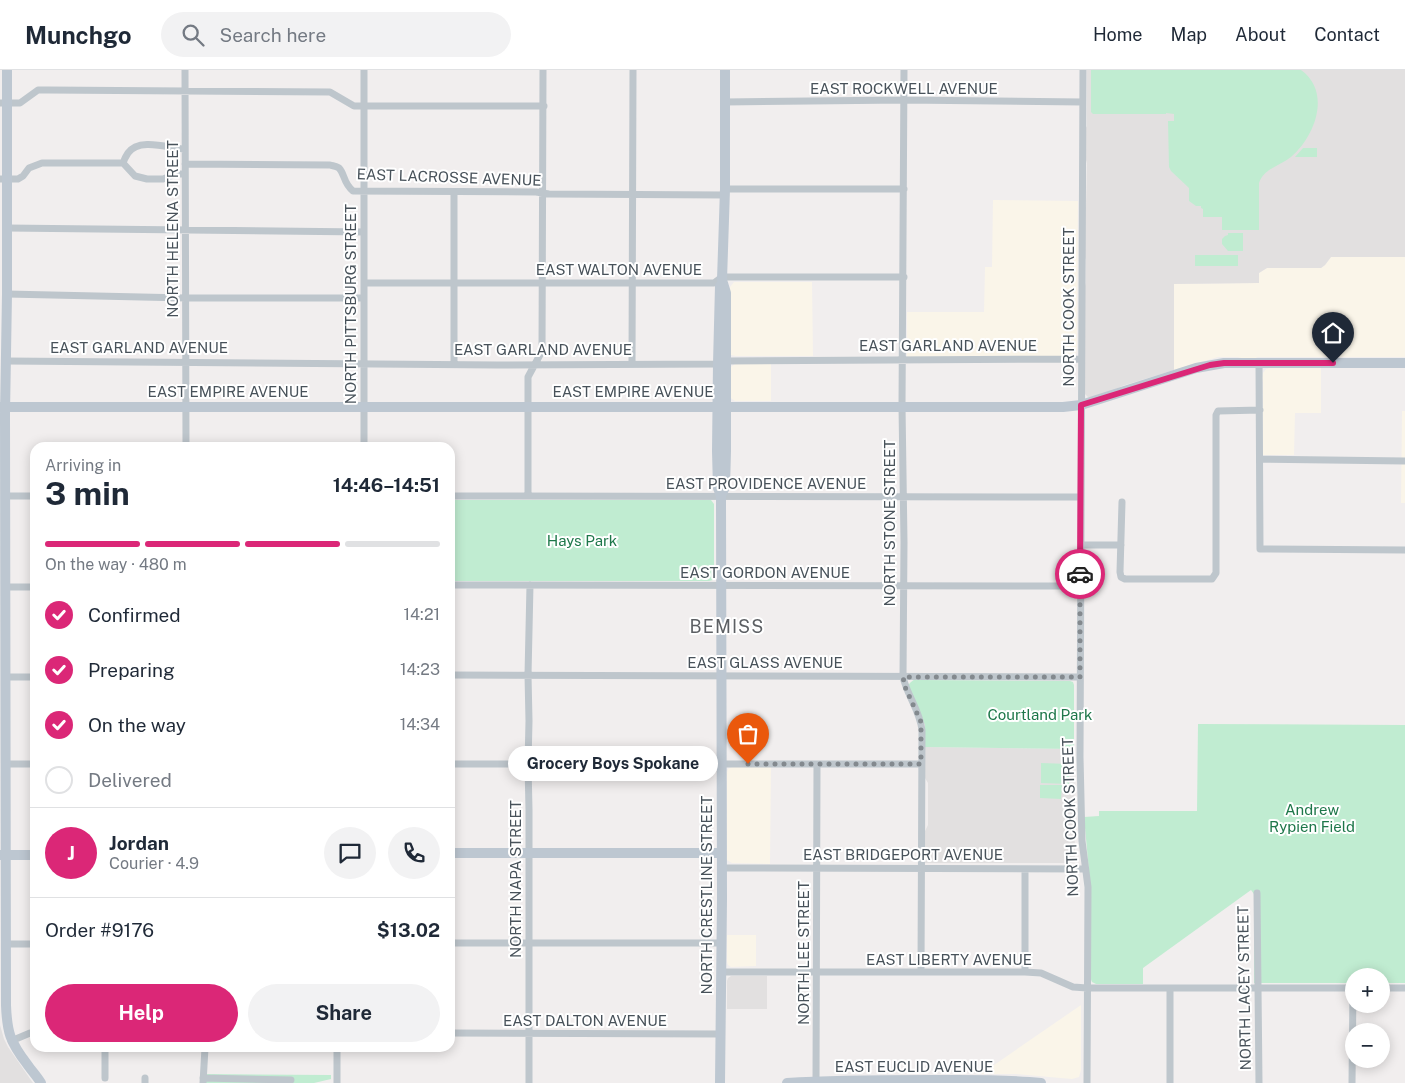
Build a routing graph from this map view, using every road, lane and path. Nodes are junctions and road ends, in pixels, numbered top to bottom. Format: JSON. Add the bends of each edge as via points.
{"nodes":[{"id":1,"x":7,"y":70,"type":"edge"},
{"id":2,"x":185,"y":70,"type":"edge"},
{"id":3,"x":364,"y":70,"type":"edge"},
{"id":4,"x":543,"y":70,"type":"edge"},
{"id":5,"x":633,"y":70,"type":"edge"},
{"id":6,"x":725,"y":70,"type":"edge"},
{"id":7,"x":904,"y":70,"type":"edge"},
{"id":8,"x":1083,"y":70,"type":"edge"},
{"id":9,"x":185,"y":92,"type":"junction"},
{"id":10,"x":904,"y":100,"type":"junction"},
{"id":11,"x":725,"y":102,"type":"junction"},
{"id":12,"x":1082,"y":102,"type":"junction"},
{"id":13,"x":3,"y":103,"type":"edge"},
{"id":14,"x":364,"y":106,"type":"junction"},
{"id":15,"x":544,"y":106,"type":"junction"},
{"id":16,"x":184,"y":149,"type":"junction"},
{"id":17,"x":123,"y":163,"type":"junction"},
{"id":18,"x":185,"y":164,"type":"junction"},
{"id":19,"x":185,"y":174,"type":"junction"},
{"id":20,"x":4,"y":179,"type":"edge"},
{"id":21,"x":904,"y":189,"type":"junction"},
{"id":22,"x":364,"y":191,"type":"junction"},
{"id":23,"x":454,"y":192,"type":"junction"},
{"id":24,"x":725,"y":192,"type":"junction"},
{"id":25,"x":543,"y":193,"type":"junction"},
{"id":26,"x":632,"y":194,"type":"junction"},
{"id":27,"x":7,"y":228,"type":"junction"},
{"id":28,"x":186,"y":231,"type":"junction"},
{"id":29,"x":364,"y":232,"type":"junction"},
{"id":30,"x":4,"y":254,"type":"edge"},
{"id":31,"x":904,"y":277,"type":"junction"},
{"id":32,"x":722,"y":278,"type":"junction"},
{"id":33,"x":631,"y":282,"type":"junction"},
{"id":34,"x":364,"y":283,"type":"junction"},
{"id":35,"x":454,"y":283,"type":"junction"},
{"id":36,"x":543,"y":283,"type":"junction"},
{"id":37,"x":7,"y":294,"type":"junction"},
{"id":38,"x":186,"y":298,"type":"junction"},
{"id":39,"x":364,"y":298,"type":"junction"},
{"id":40,"x":3,"y":328,"type":"edge"},
{"id":41,"x":1081,"y":359,"type":"junction"},
{"id":42,"x":6,"y":361,"type":"junction"},
{"id":43,"x":904,"y":361,"type":"junction"},
{"id":44,"x":186,"y":362,"type":"junction"},
{"id":45,"x":722,"y":362,"type":"junction"},
{"id":46,"x":1259,"y":362,"type":"junction"},
{"id":47,"x":1405,"y":363,"type":"edge"},
{"id":48,"x":363,"y":364,"type":"junction"},
{"id":49,"x":454,"y":364,"type":"junction"},
{"id":50,"x":535,"y":364,"type":"junction"},
{"id":51,"x":632,"y":364,"type":"junction"},
{"id":52,"x":1081,"y":405,"type":"junction"},
{"id":53,"x":186,"y":406,"type":"junction"},
{"id":54,"x":364,"y":406,"type":"junction"},
{"id":55,"x":528,"y":406,"type":"junction"},
{"id":56,"x":722,"y":406,"type":"junction"},
{"id":57,"x":902,"y":406,"type":"junction"},
{"id":58,"x":3,"y":407,"type":"edge"},
{"id":59,"x":1260,"y":410,"type":"junction"},
{"id":60,"x":186,"y":442,"type":"edge"},
{"id":61,"x":364,"y":442,"type":"edge"},
{"id":62,"x":1260,"y":460,"type":"junction"},
{"id":63,"x":1405,"y":461,"type":"edge"},
{"id":64,"x":3,"y":479,"type":"edge"},
{"id":65,"x":6,"y":496,"type":"junction"},
{"id":66,"x":30,"y":496,"type":"edge"},
{"id":67,"x":455,"y":496,"type":"edge"},
{"id":68,"x":528,"y":496,"type":"junction"},
{"id":69,"x":722,"y":496,"type":"junction"},
{"id":70,"x":903,"y":497,"type":"junction"},
{"id":71,"x":1081,"y":498,"type":"junction"},
{"id":72,"x":1122,"y":502,"type":"dead end"},
{"id":73,"x":1081,"y":545,"type":"junction"},
{"id":74,"x":1121,"y":545,"type":"junction"},
{"id":75,"x":1405,"y":550,"type":"edge"},
{"id":76,"x":3,"y":553,"type":"edge"},
{"id":77,"x":530,"y":585,"type":"junction"},
{"id":78,"x":455,"y":586,"type":"edge"},
{"id":79,"x":721,"y":586,"type":"junction"},
{"id":80,"x":902,"y":586,"type":"junction"},
{"id":81,"x":1080,"y":586,"type":"junction"},
{"id":82,"x":6,"y":587,"type":"junction"},
{"id":83,"x":30,"y":587,"type":"edge"},
{"id":84,"x":3,"y":630,"type":"edge"},
{"id":85,"x":455,"y":675,"type":"edge"},
{"id":86,"x":528,"y":675,"type":"junction"},
{"id":87,"x":721,"y":676,"type":"junction"},
{"id":88,"x":6,"y":677,"type":"junction"},
{"id":89,"x":30,"y":677,"type":"edge"},
{"id":90,"x":903,"y":677,"type":"junction"},
{"id":91,"x":1080,"y":677,"type":"junction"},
{"id":92,"x":3,"y":704,"type":"edge"},
{"id":93,"x":6,"y":764,"type":"junction"},
{"id":94,"x":30,"y":764,"type":"edge"},
{"id":95,"x":455,"y":764,"type":"edge"},
{"id":96,"x":528,"y":764,"type":"junction"},
{"id":97,"x":722,"y":764,"type":"junction"},
{"id":98,"x":817,"y":764,"type":"junction"},
{"id":99,"x":921,"y":764,"type":"junction"},
{"id":100,"x":3,"y":780,"type":"edge"},
{"id":101,"x":455,"y":853,"type":"edge"},
{"id":102,"x":528,"y":853,"type":"junction"},
{"id":103,"x":722,"y":853,"type":"junction"},
{"id":104,"x":3,"y":855,"type":"edge"},
{"id":105,"x":30,"y":855,"type":"edge"},
{"id":106,"x":722,"y":868,"type":"junction"},
{"id":107,"x":921,"y":868,"type":"junction"},
{"id":108,"x":817,"y":869,"type":"junction"},
{"id":109,"x":1025,"y":869,"type":"junction"},
{"id":110,"x":1085,"y":869,"type":"junction"},
{"id":111,"x":1257,"y":893,"type":"dead end"},
{"id":112,"x":3,"y":929,"type":"edge"},
{"id":113,"x":455,"y":943,"type":"edge"},
{"id":114,"x":528,"y":943,"type":"junction"},
{"id":115,"x":721,"y":943,"type":"junction"},
{"id":116,"x":6,"y":944,"type":"junction"},
{"id":117,"x":30,"y":944,"type":"edge"},
{"id":118,"x":721,"y":972,"type":"junction"},
{"id":119,"x":921,"y":972,"type":"junction"},
{"id":120,"x":1025,"y":972,"type":"junction"},
{"id":121,"x":817,"y":973,"type":"junction"},
{"id":122,"x":1087,"y":988,"type":"junction"},
{"id":123,"x":1170,"y":988,"type":"junction"},
{"id":124,"x":1258,"y":988,"type":"junction"},
{"id":125,"x":1345,"y":988,"type":"edge"},
{"id":126,"x":1390,"y":988,"type":"edge"},
{"id":127,"x":1405,"y":988,"type":"edge"},
{"id":128,"x":3,"y":1005,"type":"edge"},
{"id":129,"x":1353,"y":1013,"type":"edge"},
{"id":130,"x":30,"y":1033,"type":"edge"},
{"id":131,"x":455,"y":1033,"type":"edge"},
{"id":132,"x":529,"y":1034,"type":"junction"},
{"id":133,"x":720,"y":1034,"type":"junction"},
{"id":134,"x":11,"y":1041,"type":"junction"},
{"id":135,"x":105,"y":1052,"type":"edge"},
{"id":136,"x":205,"y":1052,"type":"edge"},
{"id":137,"x":337,"y":1052,"type":"edge"},
{"id":138,"x":105,"y":1078,"type":"dead end"},
{"id":139,"x":203,"y":1080,"type":"edge"},
{"id":140,"x":290,"y":1080,"type":"dead end"},
{"id":141,"x":816,"y":1082,"type":"edge"},
{"id":142,"x":907,"y":1082,"type":"edge"},
{"id":143,"x":999,"y":1082,"type":"edge"},
{"id":144,"x":41,"y":1083,"type":"edge"},
{"id":145,"x":336,"y":1083,"type":"edge"},
{"id":146,"x":529,"y":1083,"type":"edge"},
{"id":147,"x":720,"y":1083,"type":"edge"},
{"id":148,"x":787,"y":1083,"type":"edge"},
{"id":149,"x":1041,"y":1083,"type":"edge"},
{"id":150,"x":1087,"y":1083,"type":"edge"},
{"id":151,"x":1170,"y":1083,"type":"edge"},
{"id":152,"x":1259,"y":1083,"type":"edge"},
{"id":153,"x":1352,"y":1083,"type":"edge"}],
"edges":[{"from":1,"to":13,"type":"street"},
{"from":2,"to":9,"type":"street","name":"NORTH HELENA STREET"},
{"from":3,"to":14,"type":"street","name":"NORTH PITTSBURG STREET"},
{"from":4,"to":15,"type":"street"},
{"from":5,"to":26,"type":"street"},
{"from":6,"to":11,"type":"street","name":"NORTH CRESTLINE STREET"},
{"from":7,"to":10,"type":"street","name":"NORTH STONE STREET"},
{"from":8,"to":12,"type":"street","name":"NORTH COOK STREET"},
{"from":9,"to":13,"type":"street","via":[[38,90],[20,103]]},
{"from":9,"to":14,"type":"street","via":[[330,92],[354,106]]},
{"from":9,"to":16,"type":"street","name":"NORTH HELENA STREET"},
{"from":10,"to":11,"type":"street","name":"EAST ROCKWELL AVENUE"},
{"from":10,"to":12,"type":"street","name":"EAST ROCKWELL AVENUE"},
{"from":10,"to":21,"type":"street","name":"NORTH STONE STREET"},
{"from":11,"to":24,"type":"street","name":"NORTH CRESTLINE STREET"},
{"from":12,"to":41,"type":"street","name":"NORTH COOK STREET"},
{"from":13,"to":20,"type":"street"},
{"from":14,"to":15,"type":"street"},
{"from":14,"to":22,"type":"street","name":"NORTH PITTSBURG STREET"},
{"from":15,"to":25,"type":"street"},
{"from":16,"to":17,"type":"street","via":[[140,145],[129,151]]},
{"from":16,"to":18,"type":"street","name":"NORTH HELENA STREET"},
{"from":17,"to":19,"type":"street","via":[[135,176],[147,179]]},
{"from":17,"to":20,"type":"street","via":[[42,163],[18,179]]},
{"from":18,"to":19,"type":"street","name":"NORTH HELENA STREET"},
{"from":18,"to":22,"type":"street","name":"EAST LACROSSE AVENUE","via":[[330,165],[339,168],[347,186]]},
{"from":19,"to":28,"type":"street","name":"NORTH HELENA STREET"},
{"from":20,"to":27,"type":"street"},
{"from":21,"to":24,"type":"street","name":"EAST LACROSSE AVENUE"},
{"from":21,"to":31,"type":"street","name":"NORTH STONE STREET"},
{"from":22,"to":23,"type":"street","name":"EAST LACROSSE AVENUE"},
{"from":22,"to":29,"type":"street","name":"NORTH PITTSBURG STREET"},
{"from":23,"to":25,"type":"street","name":"EAST LACROSSE AVENUE"},
{"from":23,"to":35,"type":"street"},
{"from":24,"to":26,"type":"street","name":"EAST LACROSSE AVENUE"},
{"from":24,"to":32,"type":"street","name":"NORTH CRESTLINE STREET"},
{"from":25,"to":26,"type":"street","name":"EAST LACROSSE AVENUE"},
{"from":25,"to":36,"type":"street"},
{"from":26,"to":33,"type":"street"},
{"from":27,"to":28,"type":"street"},
{"from":27,"to":30,"type":"street"},
{"from":28,"to":29,"type":"street"},
{"from":28,"to":38,"type":"street","name":"NORTH HELENA STREET"},
{"from":29,"to":34,"type":"street","name":"NORTH PITTSBURG STREET"},
{"from":30,"to":37,"type":"street"},
{"from":31,"to":32,"type":"street","name":"EAST WALTON AVENUE"},
{"from":31,"to":43,"type":"street","name":"NORTH STONE STREET"},
{"from":32,"to":33,"type":"street","name":"EAST WALTON AVENUE","via":[[714,283]]},
{"from":32,"to":45,"type":"street","name":"NORTH CRESTLINE STREET","via":[[726,293]]},
{"from":33,"to":36,"type":"street","name":"EAST WALTON AVENUE"},
{"from":33,"to":51,"type":"street"},
{"from":34,"to":35,"type":"street","name":"EAST WALTON AVENUE"},
{"from":34,"to":39,"type":"street","name":"NORTH PITTSBURG STREET"},
{"from":35,"to":36,"type":"street","name":"EAST WALTON AVENUE"},
{"from":35,"to":49,"type":"street"},
{"from":36,"to":50,"type":"street","via":[[542,350]]},
{"from":37,"to":38,"type":"street"},
{"from":37,"to":40,"type":"street"},
{"from":38,"to":39,"type":"street"},
{"from":38,"to":44,"type":"street","name":"NORTH HELENA STREET"},
{"from":39,"to":48,"type":"street","name":"NORTH PITTSBURG STREET"},
{"from":40,"to":42,"type":"street"},
{"from":41,"to":43,"type":"street","name":"EAST GARLAND AVENUE"},
{"from":41,"to":52,"type":"street","name":"NORTH COOK STREET"},
{"from":42,"to":44,"type":"street","name":"EAST GARLAND AVENUE"},
{"from":42,"to":58,"type":"street"},
{"from":43,"to":45,"type":"street","name":"EAST GARLAND AVENUE"},
{"from":43,"to":57,"type":"street","name":"NORTH STONE STREET"},
{"from":44,"to":48,"type":"street","name":"EAST GARLAND AVENUE"},
{"from":44,"to":53,"type":"street","name":"NORTH HELENA STREET"},
{"from":45,"to":51,"type":"street","name":"EAST GARLAND AVENUE"},
{"from":45,"to":56,"type":"street","name":"NORTH CRESTLINE STREET"},
{"from":46,"to":47,"type":"street"},
{"from":46,"to":52,"type":"street","name":"EAST EMPIRE AVENUE","via":[[1210,365]]},
{"from":46,"to":59,"type":"street"},
{"from":48,"to":49,"type":"street","name":"EAST GARLAND AVENUE"},
{"from":48,"to":54,"type":"street","name":"NORTH PITTSBURG STREET"},
{"from":49,"to":50,"type":"street","name":"EAST GARLAND AVENUE"},
{"from":50,"to":51,"type":"street","name":"EAST GARLAND AVENUE"},
{"from":50,"to":55,"type":"street","via":[[528,377]]},
{"from":52,"to":57,"type":"street","name":"EAST EMPIRE AVENUE"},
{"from":52,"to":71,"type":"street","name":"NORTH COOK STREET"},
{"from":53,"to":54,"type":"street","name":"EAST EMPIRE AVENUE"},
{"from":53,"to":58,"type":"street","name":"EAST EMPIRE AVENUE"},
{"from":53,"to":60,"type":"street","name":"NORTH HELENA STREET"},
{"from":54,"to":55,"type":"street","name":"EAST EMPIRE AVENUE"},
{"from":54,"to":61,"type":"street","name":"NORTH PITTSBURG STREET"},
{"from":55,"to":56,"type":"street","name":"EAST EMPIRE AVENUE"},
{"from":55,"to":68,"type":"street"},
{"from":56,"to":57,"type":"street","name":"EAST EMPIRE AVENUE"},
{"from":56,"to":69,"type":"street","name":"NORTH CRESTLINE STREET","via":[[725,487]]},
{"from":57,"to":70,"type":"street","name":"NORTH STONE STREET"},
{"from":58,"to":64,"type":"street"},
{"from":59,"to":62,"type":"street"},
{"from":59,"to":74,"type":"street","via":[[1218,412],[1216,415],[1216,573],[1212,579],[1125,579],[1120,572]]},
{"from":62,"to":63,"type":"street"},
{"from":62,"to":75,"type":"street","via":[[1260,549]]},
{"from":64,"to":65,"type":"street"},
{"from":65,"to":66,"type":"street"},
{"from":65,"to":76,"type":"street"},
{"from":67,"to":68,"type":"street","name":"EAST PROVIDENCE AVENUE"},
{"from":68,"to":69,"type":"street","name":"EAST PROVIDENCE AVENUE"},
{"from":69,"to":70,"type":"street","name":"EAST PROVIDENCE AVENUE"},
{"from":69,"to":79,"type":"street","name":"NORTH CRESTLINE STREET"},
{"from":70,"to":71,"type":"street","name":"EAST PROVIDENCE AVENUE"},
{"from":70,"to":80,"type":"street","name":"NORTH STONE STREET"},
{"from":71,"to":73,"type":"street","name":"NORTH COOK STREET"},
{"from":72,"to":74,"type":"street"},
{"from":73,"to":74,"type":"street"},
{"from":73,"to":81,"type":"street","name":"NORTH COOK STREET"},
{"from":76,"to":82,"type":"street"},
{"from":77,"to":78,"type":"street","name":"EAST GORDON AVENUE"},
{"from":77,"to":79,"type":"street","name":"EAST GORDON AVENUE"},
{"from":77,"to":86,"type":"street","name":"NORTH NAPA STREET"},
{"from":79,"to":80,"type":"street","name":"EAST GORDON AVENUE"},
{"from":79,"to":87,"type":"street","name":"NORTH CRESTLINE STREET"},
{"from":80,"to":81,"type":"street","name":"EAST GORDON AVENUE"},
{"from":80,"to":90,"type":"street","name":"NORTH STONE STREET"},
{"from":81,"to":91,"type":"street","name":"NORTH COOK STREET"},
{"from":82,"to":83,"type":"street"},
{"from":82,"to":84,"type":"street"},
{"from":84,"to":88,"type":"street"},
{"from":85,"to":86,"type":"street","name":"EAST GLASS AVENUE"},
{"from":86,"to":87,"type":"street","name":"EAST GLASS AVENUE"},
{"from":86,"to":96,"type":"street","name":"NORTH NAPA STREET"},
{"from":87,"to":90,"type":"street","name":"EAST GLASS AVENUE"},
{"from":87,"to":97,"type":"street","name":"NORTH CRESTLINE STREET"},
{"from":88,"to":89,"type":"street"},
{"from":88,"to":92,"type":"street"},
{"from":90,"to":91,"type":"street","name":"EAST GLASS AVENUE"},
{"from":90,"to":99,"type":"street","name":"NORTH STONE STREET","via":[[921,722]]},
{"from":91,"to":110,"type":"street","name":"NORTH COOK STREET","via":[[1080,811]]},
{"from":92,"to":93,"type":"street"},
{"from":93,"to":94,"type":"street"},
{"from":93,"to":100,"type":"street"},
{"from":95,"to":96,"type":"street"},
{"from":96,"to":97,"type":"street"},
{"from":96,"to":102,"type":"street","name":"NORTH NAPA STREET"},
{"from":97,"to":98,"type":"street"},
{"from":97,"to":103,"type":"street","name":"NORTH CRESTLINE STREET"},
{"from":98,"to":99,"type":"street"},
{"from":98,"to":108,"type":"street","name":"NORTH LEE STREET"},
{"from":99,"to":107,"type":"street","name":"NORTH STONE STREET"},
{"from":100,"to":104,"type":"street"},
{"from":101,"to":102,"type":"street"},
{"from":102,"to":103,"type":"street"},
{"from":102,"to":114,"type":"street","name":"NORTH NAPA STREET"},
{"from":103,"to":106,"type":"street","name":"NORTH CRESTLINE STREET"},
{"from":104,"to":105,"type":"street"},
{"from":104,"to":112,"type":"street"},
{"from":106,"to":108,"type":"street","name":"EAST BRIDGEPORT AVENUE"},
{"from":106,"to":115,"type":"street","name":"NORTH CRESTLINE STREET"},
{"from":107,"to":108,"type":"street","name":"EAST BRIDGEPORT AVENUE"},
{"from":107,"to":109,"type":"street","name":"EAST BRIDGEPORT AVENUE"},
{"from":107,"to":119,"type":"street","name":"NORTH STONE STREET"},
{"from":108,"to":121,"type":"street","name":"NORTH LEE STREET"},
{"from":109,"to":110,"type":"street","name":"EAST BRIDGEPORT AVENUE"},
{"from":109,"to":120,"type":"street"},
{"from":110,"to":122,"type":"street","name":"NORTH COOK STREET","via":[[1088,887]]},
{"from":111,"to":124,"type":"street","name":"NORTH LACEY STREET"},
{"from":112,"to":116,"type":"street"},
{"from":113,"to":114,"type":"street"},
{"from":114,"to":115,"type":"street"},
{"from":114,"to":132,"type":"street","name":"NORTH NAPA STREET"},
{"from":115,"to":118,"type":"street","name":"NORTH CRESTLINE STREET"},
{"from":116,"to":117,"type":"street"},
{"from":116,"to":128,"type":"street"},
{"from":118,"to":121,"type":"street","name":"EAST LIBERTY AVENUE"},
{"from":118,"to":133,"type":"street","name":"NORTH CRESTLINE STREET"},
{"from":119,"to":120,"type":"street","name":"EAST LIBERTY AVENUE"},
{"from":119,"to":121,"type":"street","name":"EAST LIBERTY AVENUE"},
{"from":120,"to":122,"type":"street","name":"EAST LIBERTY AVENUE","via":[[1041,973],[1073,987]]},
{"from":121,"to":141,"type":"street","name":"NORTH LEE STREET"},
{"from":122,"to":123,"type":"street","name":"EAST LIBERTY AVENUE"},
{"from":122,"to":150,"type":"street","name":"NORTH COOK STREET"},
{"from":123,"to":124,"type":"street","name":"EAST LIBERTY AVENUE"},
{"from":123,"to":151,"type":"street"},
{"from":124,"to":125,"type":"street","name":"EAST LIBERTY AVENUE"},
{"from":124,"to":152,"type":"street","name":"NORTH LACEY STREET"},
{"from":126,"to":127,"type":"street"},
{"from":128,"to":134,"type":"street"},
{"from":129,"to":153,"type":"street"},
{"from":130,"to":134,"type":"street"},
{"from":131,"to":132,"type":"street","name":"EAST DALTON AVENUE"},
{"from":132,"to":133,"type":"street","name":"EAST DALTON AVENUE"},
{"from":132,"to":146,"type":"street","name":"NORTH NAPA STREET"},
{"from":133,"to":147,"type":"street","name":"NORTH CRESTLINE STREET"},
{"from":134,"to":144,"type":"street"},
{"from":135,"to":138,"type":"street"},
{"from":136,"to":139,"type":"street"},
{"from":137,"to":145,"type":"street"},
{"from":139,"to":140,"type":"street"},
{"from":141,"to":142,"type":"street","name":"EAST EUCLID AVENUE"},
{"from":141,"to":148,"type":"street","name":"EAST EUCLID AVENUE"},
{"from":142,"to":143,"type":"street","name":"EAST EUCLID AVENUE"},
{"from":143,"to":149,"type":"street","name":"EAST EUCLID AVENUE"}]}
